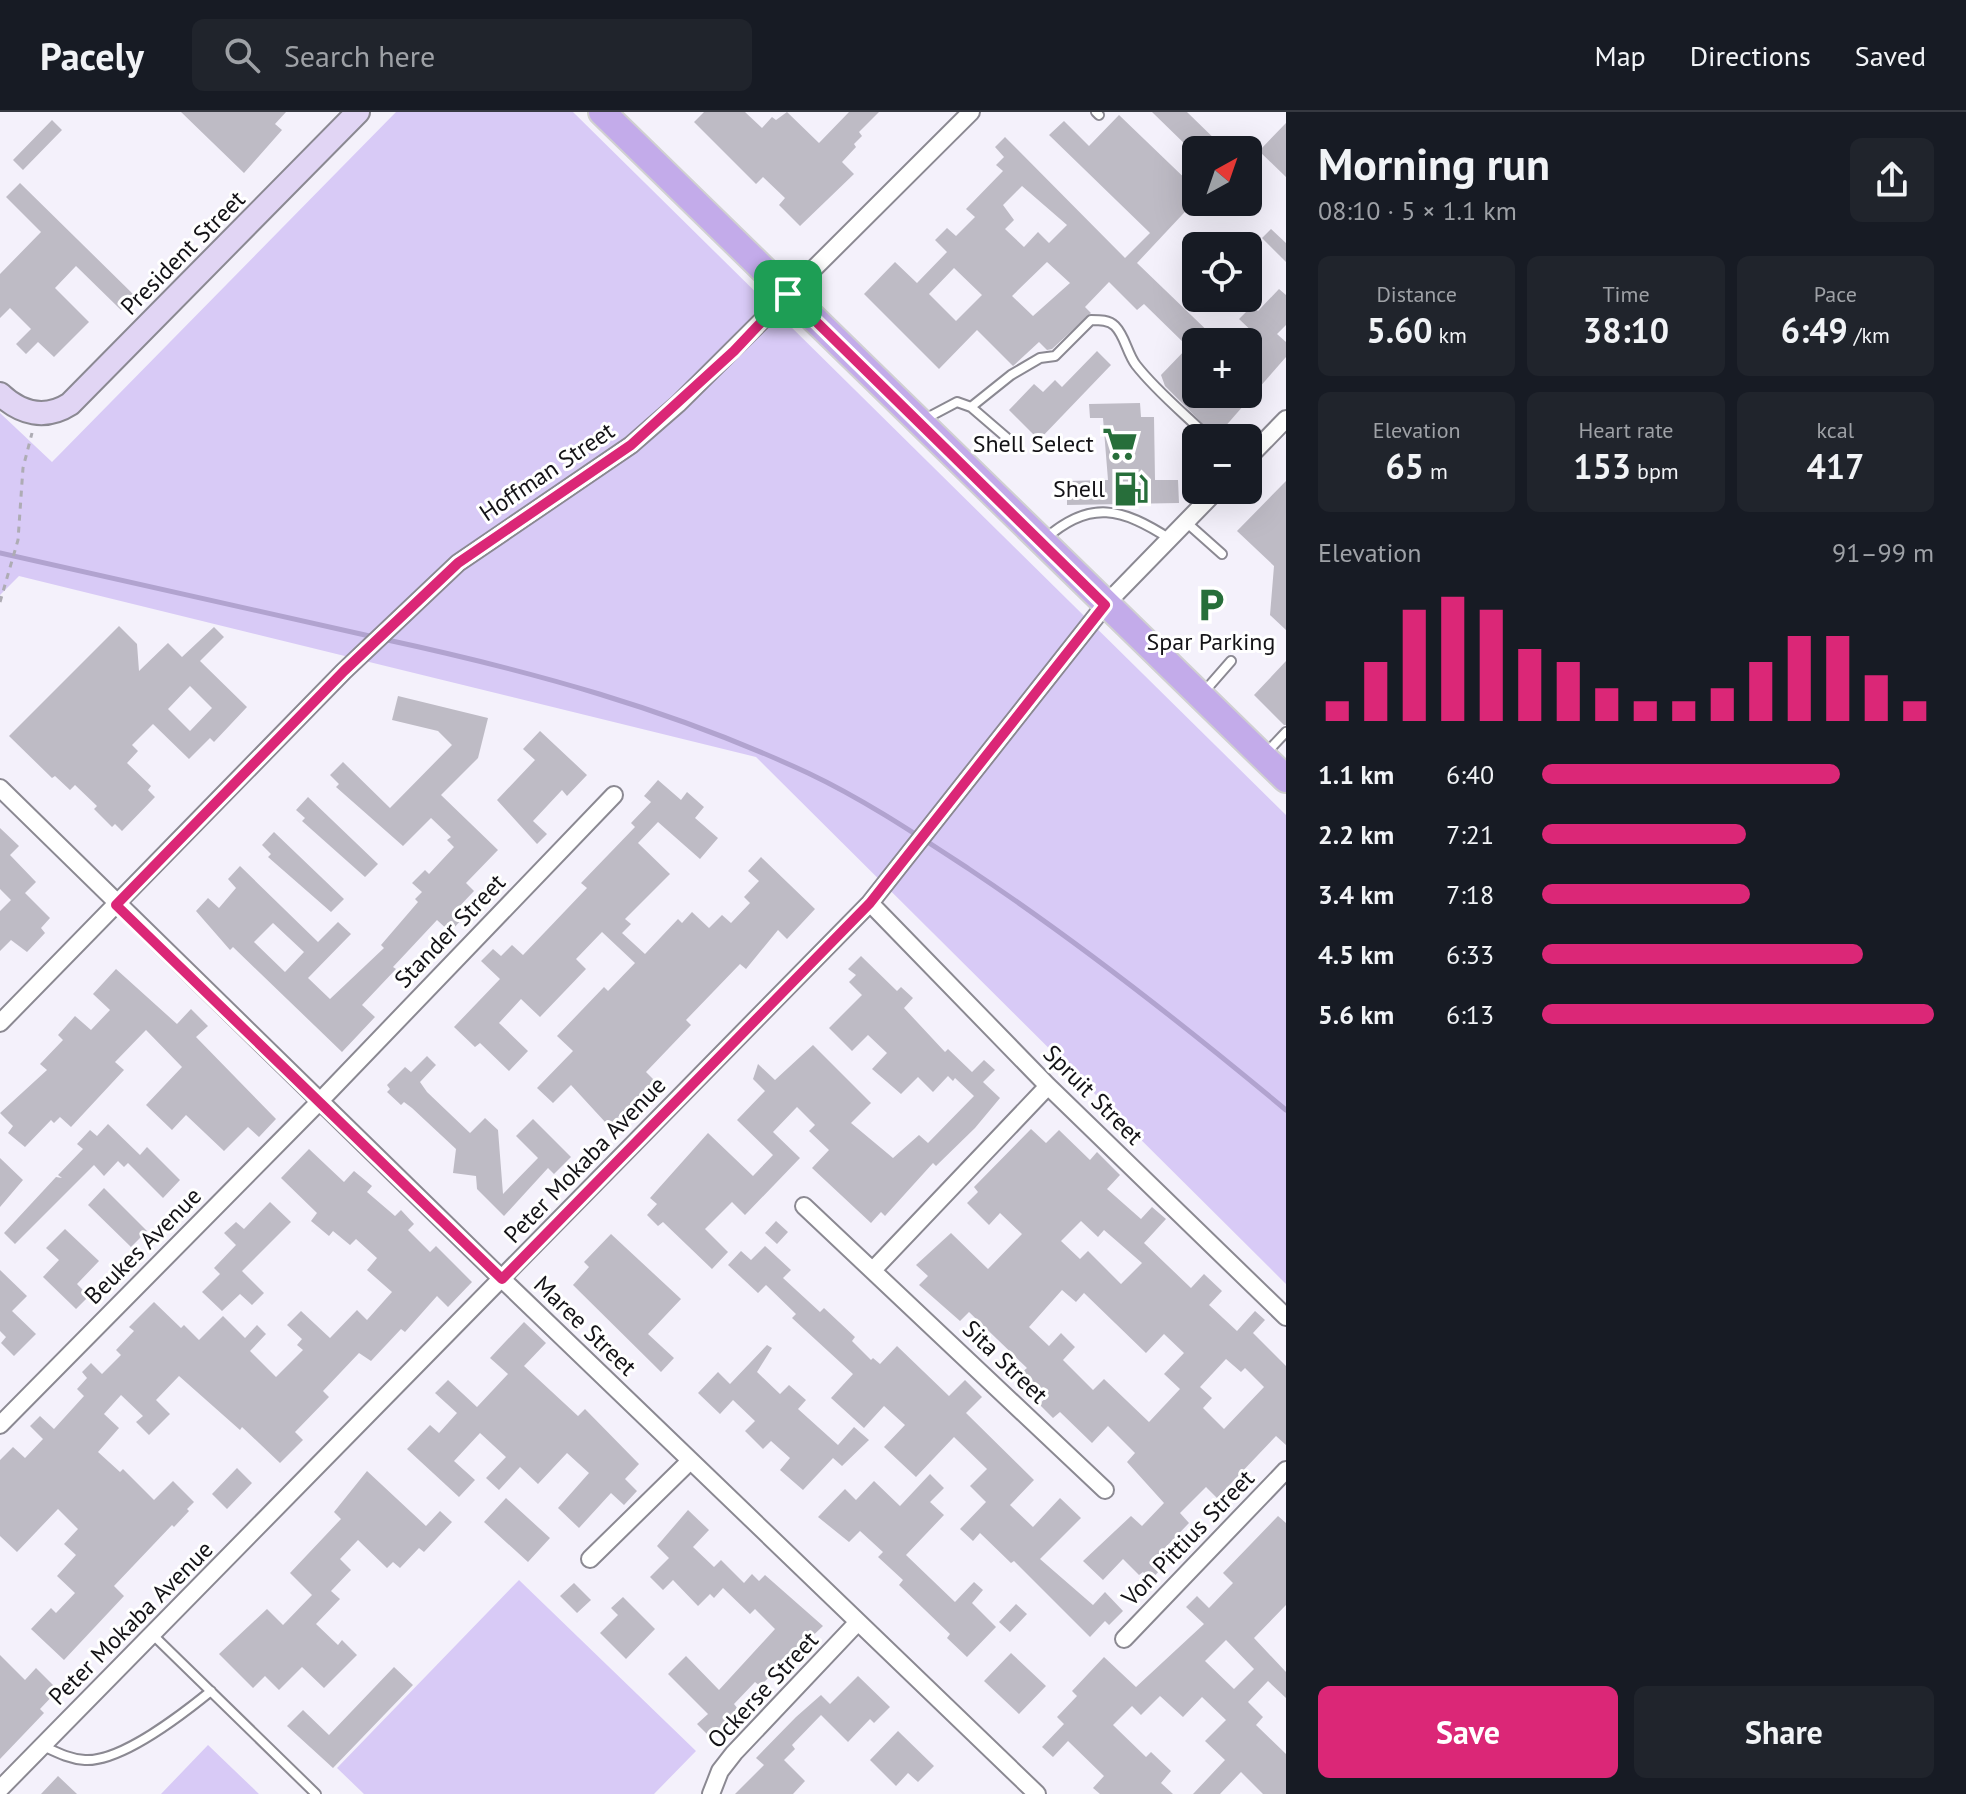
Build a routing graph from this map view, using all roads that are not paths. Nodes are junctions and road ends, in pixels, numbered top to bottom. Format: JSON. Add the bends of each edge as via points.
{"nodes":[{"id":1,"x":358,"y":112,"type":"edge"},
{"id":2,"x":602,"y":112,"type":"edge"},
{"id":3,"x":971,"y":112,"type":"edge"},
{"id":4,"x":788,"y":294,"type":"junction"},
{"id":5,"x":0,"y":394,"type":"edge"},
{"id":6,"x":971,"y":407,"type":"junction"},
{"id":7,"x":1286,"y":419,"type":"edge"},
{"id":8,"x":919,"y":423,"type":"junction"},
{"id":9,"x":1195,"y":424,"type":"edge"},
{"id":10,"x":1014,"y":444,"type":"dead end"},
{"id":11,"x":1262,"y":444,"type":"edge"},
{"id":12,"x":1203,"y":504,"type":"edge"},
{"id":13,"x":1186,"y":522,"type":"junction"},
{"id":14,"x":1170,"y":539,"type":"junction"},
{"id":15,"x":1041,"y":542,"type":"junction"},
{"id":16,"x":1222,"y":554,"type":"dead end"},
{"id":17,"x":1105,"y":605,"type":"junction"},
{"id":18,"x":1231,"y":661,"type":"dead end"},
{"id":19,"x":1201,"y":695,"type":"junction"},
{"id":20,"x":1286,"y":732,"type":"edge"},
{"id":21,"x":1263,"y":756,"type":"junction"},
{"id":22,"x":1286,"y":779,"type":"edge"},
{"id":23,"x":0,"y":788,"type":"edge"},
{"id":24,"x":614,"y":795,"type":"dead end"},
{"id":25,"x":870,"y":903,"type":"junction"},
{"id":26,"x":116,"y":905,"type":"junction"},
{"id":27,"x":0,"y":1023,"type":"edge"},
{"id":28,"x":1048,"y":1086,"type":"junction"},
{"id":29,"x":321,"y":1100,"type":"junction"},
{"id":30,"x":804,"y":1206,"type":"dead end"},
{"id":31,"x":873,"y":1270,"type":"junction"},
{"id":32,"x":502,"y":1279,"type":"junction"},
{"id":33,"x":1286,"y":1317,"type":"edge"},
{"id":34,"x":0,"y":1425,"type":"edge"},
{"id":35,"x":690,"y":1461,"type":"junction"},
{"id":36,"x":1286,"y":1470,"type":"edge"},
{"id":37,"x":1105,"y":1490,"type":"dead end"},
{"id":38,"x":590,"y":1559,"type":"dead end"},
{"id":39,"x":857,"y":1623,"type":"junction"},
{"id":40,"x":153,"y":1635,"type":"junction"},
{"id":41,"x":1124,"y":1639,"type":"dead end"},
{"id":42,"x":211,"y":1691,"type":"junction"},
{"id":43,"x":43,"y":1746,"type":"junction"},
{"id":44,"x":0,"y":1789,"type":"edge"},
{"id":45,"x":316,"y":1794,"type":"edge"},
{"id":46,"x":711,"y":1794,"type":"edge"},
{"id":47,"x":1037,"y":1794,"type":"edge"}],
"edges":[{"from":1,"to":5,"type":"street","name":"President Street","via":[[70,404],[37,414]]},
{"from":2,"to":4,"type":"main road"},
{"from":3,"to":4,"type":"street","name":"Hoffman Street"},
{"from":4,"to":8,"type":"main road"},
{"from":4,"to":26,"type":"street","name":"Hoffman Street","via":[[631,445],[458,563],[389,626]]},
{"from":6,"to":8,"type":"lane","via":[[945,405]]},
{"from":6,"to":9,"type":"lane","via":[[1011,375],[1040,358],[1055,356],[1091,320],[1099,320],[1118,329],[1144,375]]},
{"from":6,"to":10,"type":"lane"},
{"from":7,"to":11,"type":"street"},
{"from":8,"to":15,"type":"main road"},
{"from":12,"to":13,"type":"street","name":"Peter Mokaba Avenue"},
{"from":13,"to":14,"type":"street","name":"Peter Mokaba Avenue"},
{"from":13,"to":16,"type":"lane"},
{"from":14,"to":15,"type":"lane","via":[[1142,521],[1101,512],[1077,515]]},
{"from":14,"to":17,"type":"street","name":"Peter Mokaba Avenue"},
{"from":15,"to":17,"type":"main road"},
{"from":17,"to":19,"type":"main road"},
{"from":17,"to":25,"type":"street","name":"Peter Mokaba Avenue"},
{"from":18,"to":19,"type":"lane"},
{"from":19,"to":21,"type":"main road"},
{"from":20,"to":21,"type":"lane"},
{"from":21,"to":22,"type":"main road"},
{"from":23,"to":26,"type":"street","name":"Maree Street"},
{"from":24,"to":29,"type":"street","name":"Stander Street"},
{"from":25,"to":28,"type":"street","name":"Spruit Street"},
{"from":25,"to":32,"type":"street","name":"Peter Mokaba Avenue"},
{"from":26,"to":27,"type":"street","name":"Hoffman Street"},
{"from":26,"to":29,"type":"street","name":"Maree Street"},
{"from":28,"to":31,"type":"street"},
{"from":28,"to":33,"type":"street","name":"Spruit Street"},
{"from":29,"to":32,"type":"street","name":"Maree Street"},
{"from":29,"to":34,"type":"street","name":"Beukes Avenue"},
{"from":30,"to":31,"type":"street","name":"Sita Street"},
{"from":31,"to":37,"type":"street","name":"Sita Street"},
{"from":32,"to":35,"type":"street","name":"Maree Street"},
{"from":32,"to":40,"type":"street","name":"Peter Mokaba Avenue"},
{"from":35,"to":38,"type":"street"},
{"from":35,"to":39,"type":"street","name":"Maree Street"},
{"from":36,"to":41,"type":"street","name":"Von Pittius Street"},
{"from":39,"to":46,"type":"street","name":"Ockerse Street","via":[[734,1753]]},
{"from":39,"to":47,"type":"street","name":"Maree Street"},
{"from":40,"to":42,"type":"lane"},
{"from":40,"to":43,"type":"street","name":"Peter Mokaba Avenue"},
{"from":42,"to":43,"type":"lane","via":[[168,1725],[104,1756],[78,1759]]},
{"from":42,"to":45,"type":"lane"},
{"from":43,"to":44,"type":"street","name":"Peter Mokaba Avenue"}]}
